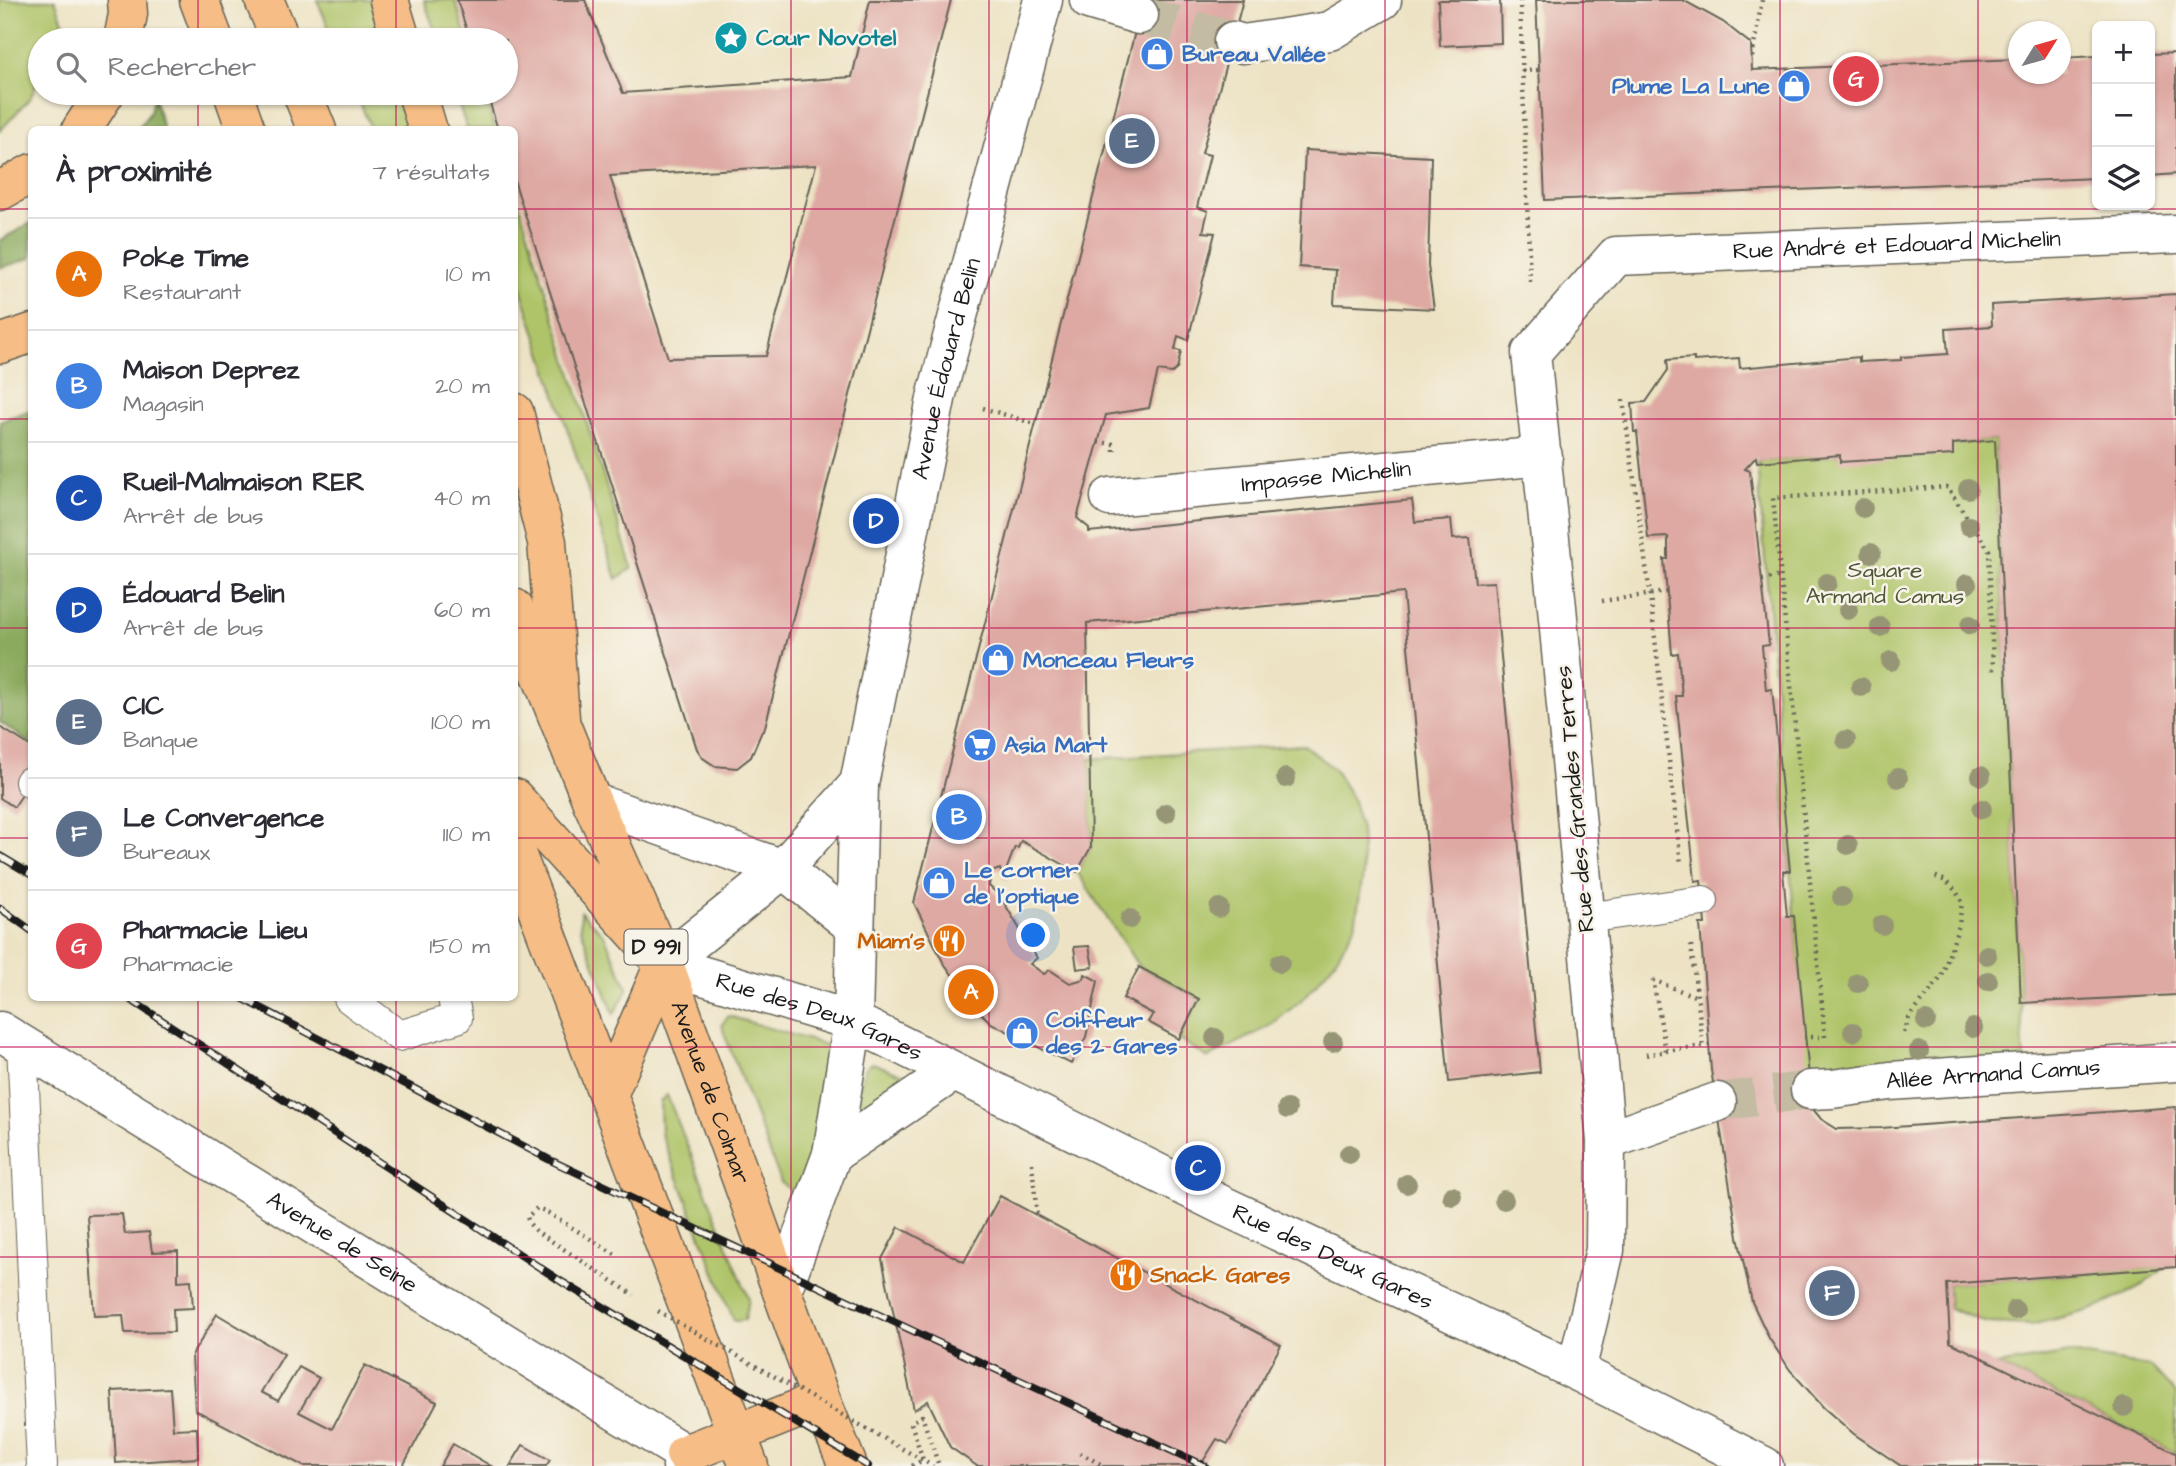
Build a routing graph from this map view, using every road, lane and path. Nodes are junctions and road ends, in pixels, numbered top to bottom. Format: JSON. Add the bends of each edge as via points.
{"nodes":[{"id":1,"x":127,"y":0,"type":"edge"},
{"id":2,"x":200,"y":0,"type":"edge"},
{"id":3,"x":264,"y":0,"type":"edge"},
{"id":4,"x":389,"y":0,"type":"edge"},
{"id":5,"x":1043,"y":0,"type":"edge"},
{"id":6,"x":1089,"y":0,"type":"edge"},
{"id":7,"x":1381,"y":0,"type":"edge"},
{"id":8,"x":1520,"y":0,"type":"edge"},
{"id":9,"x":1762,"y":0,"type":"edge"},
{"id":10,"x":1139,"y":15,"type":"tunnel mouth"},
{"id":11,"x":125,"y":28,"type":"edge"},
{"id":12,"x":210,"y":28,"type":"edge"},
{"id":13,"x":276,"y":28,"type":"edge"},
{"id":14,"x":397,"y":28,"type":"edge"},
{"id":15,"x":1233,"y":41,"type":"tunnel mouth"},
{"id":16,"x":1752,"y":57,"type":"dead end"},
{"id":17,"x":1522,"y":71,"type":"junction"},
{"id":18,"x":1539,"y":71,"type":"dead end"},
{"id":19,"x":98,"y":105,"type":"edge"},
{"id":20,"x":237,"y":105,"type":"edge"},
{"id":21,"x":307,"y":105,"type":"edge"},
{"id":22,"x":421,"y":105,"type":"edge"},
{"id":23,"x":84,"y":126,"type":"edge"},
{"id":24,"x":245,"y":126,"type":"edge"},
{"id":25,"x":315,"y":126,"type":"edge"},
{"id":26,"x":427,"y":126,"type":"edge"},
{"id":27,"x":28,"y":175,"type":"edge"},
{"id":28,"x":0,"y":191,"type":"edge"},
{"id":29,"x":1528,"y":208,"type":"dead end"},
{"id":30,"x":2176,"y":234,"type":"edge"},
{"id":31,"x":1616,"y":256,"type":"joint"},
{"id":32,"x":28,"y":334,"type":"edge"},
{"id":33,"x":0,"y":344,"type":"edge"},
{"id":34,"x":937,"y":394,"type":"junction"},
{"id":35,"x":1623,"y":400,"type":"dead end"},
{"id":36,"x":1035,"y":424,"type":"dead end"},
{"id":37,"x":518,"y":428,"type":"edge"},
{"id":38,"x":1098,"y":442,"type":"dead end"},
{"id":39,"x":1114,"y":444,"type":"dead end"},
{"id":40,"x":1543,"y":456,"type":"junction"},
{"id":41,"x":1110,"y":497,"type":"dead end"},
{"id":42,"x":1781,"y":576,"type":"junction"},
{"id":43,"x":1762,"y":580,"type":"dead end"},
{"id":44,"x":1667,"y":592,"type":"dead end"},
{"id":45,"x":1650,"y":595,"type":"junction"},
{"id":46,"x":1557,"y":607,"type":"junction"},
{"id":47,"x":518,"y":618,"type":"edge"},
{"id":48,"x":1993,"y":671,"type":"dead end"},
{"id":49,"x":559,"y":718,"type":"junction"},
{"id":50,"x":859,"y":784,"type":"junction"},
{"id":51,"x":518,"y":802,"type":"edge"},
{"id":52,"x":592,"y":802,"type":"junction"},
{"id":53,"x":518,"y":859,"type":"edge"},
{"id":54,"x":783,"y":869,"type":"junction"},
{"id":55,"x":1682,"y":872,"type":"dead end"},
{"id":56,"x":1931,"y":875,"type":"dead end"},
{"id":57,"x":1703,"y":901,"type":"dead end"},
{"id":58,"x":1586,"y":918,"type":"junction"},
{"id":59,"x":855,"y":927,"type":"junction"},
{"id":60,"x":1691,"y":942,"type":"dead end"},
{"id":61,"x":664,"y":964,"type":"junction"},
{"id":62,"x":1653,"y":980,"type":"dead end"},
{"id":63,"x":1697,"y":997,"type":"junction"},
{"id":64,"x":353,"y":1001,"type":"edge"},
{"id":65,"x":454,"y":1001,"type":"edge"},
{"id":66,"x":853,"y":1021,"type":"junction"},
{"id":67,"x":1804,"y":1037,"type":"dead end"},
{"id":68,"x":11,"y":1038,"type":"edge"},
{"id":69,"x":1667,"y":1051,"type":"dead end"},
{"id":70,"x":2176,"y":1062,"type":"edge"},
{"id":71,"x":953,"y":1072,"type":"junction"},
{"id":72,"x":1890,"y":1081,"type":"junction"},
{"id":73,"x":1810,"y":1090,"type":"tunnel mouth"},
{"id":74,"x":608,"y":1096,"type":"junction"},
{"id":75,"x":1717,"y":1102,"type":"tunnel mouth"},
{"id":76,"x":1606,"y":1142,"type":"junction"},
{"id":77,"x":832,"y":1154,"type":"junction"},
{"id":78,"x":1032,"y":1157,"type":"dead end"},
{"id":79,"x":1037,"y":1217,"type":"dead end"},
{"id":80,"x":615,"y":1254,"type":"dead end"},
{"id":81,"x":603,"y":1275,"type":"dead end"},
{"id":82,"x":782,"y":1292,"type":"junction"},
{"id":83,"x":658,"y":1311,"type":"dead end"},
{"id":84,"x":1576,"y":1371,"type":"junction"},
{"id":85,"x":821,"y":1400,"type":"junction"},
{"id":86,"x":743,"y":1450,"type":"edge"},
{"id":87,"x":1080,"y":1453,"type":"dead end"},
{"id":88,"x":684,"y":1460,"type":"edge"},
{"id":89,"x":41,"y":1466,"type":"edge"},
{"id":90,"x":848,"y":1466,"type":"edge"},
{"id":91,"x":912,"y":1466,"type":"edge"},
{"id":92,"x":933,"y":1466,"type":"edge"},
{"id":93,"x":939,"y":1466,"type":"edge"},
{"id":94,"x":1104,"y":1466,"type":"edge"},
{"id":95,"x":1764,"y":1466,"type":"edge"}],
"edges":[{"from":1,"to":11,"type":"main road"},
{"from":2,"to":12,"type":"main road"},
{"from":3,"to":13,"type":"main road"},
{"from":4,"to":14,"type":"main road"},
{"from":5,"to":34,"type":"street","name":"Avenue Édouard Belin"},
{"from":6,"to":10,"type":"street"},
{"from":7,"to":15,"type":"street","via":[[1330,31],[1243,44]]},
{"from":8,"to":17,"type":"path"},
{"from":9,"to":16,"type":"path"},
{"from":17,"to":18,"type":"path"},
{"from":17,"to":29,"type":"path"},
{"from":19,"to":23,"type":"main road"},
{"from":20,"to":24,"type":"main road"},
{"from":21,"to":25,"type":"main road"},
{"from":22,"to":26,"type":"main road"},
{"from":27,"to":28,"type":"main road"},
{"from":30,"to":31,"type":"street","name":"Rue André et Edouard Michelin"},
{"from":31,"to":40,"type":"street","name":"Rue des Grandes Terres","via":[[1531,353]]},
{"from":32,"to":33,"type":"main road"},
{"from":34,"to":36,"type":"path"},
{"from":34,"to":50,"type":"street","name":"Avenue Édouard Belin"},
{"from":35,"to":45,"type":"path"},
{"from":37,"to":49,"type":"main road","via":[[547,542]]},
{"from":38,"to":39,"type":"path"},
{"from":40,"to":41,"type":"street","name":"Impasse Michelin"},
{"from":40,"to":46,"type":"street","name":"Rue des Grandes Terres"},
{"from":42,"to":43,"type":"path"},
{"from":42,"to":48,"type":"path","via":[[1773,498],[1947,487],[1989,550]]},
{"from":42,"to":67,"type":"path","via":[[1825,1037]]},
{"from":44,"to":45,"type":"path"},
{"from":45,"to":46,"type":"path"},
{"from":45,"to":55,"type":"path"},
{"from":46,"to":58,"type":"street","name":"Rue des Grandes Terres"},
{"from":47,"to":49,"type":"main road","name":"Avenue de Colmar","number":"D 991"},
{"from":49,"to":52,"type":"main road","name":"Avenue de Colmar","number":"D 991"},
{"from":50,"to":54,"type":"street"},
{"from":50,"to":59,"type":"street","name":"Avenue Édouard Belin"},
{"from":51,"to":61,"type":"main road"},
{"from":52,"to":54,"type":"street"},
{"from":52,"to":61,"type":"main road","name":"Avenue de Colmar","number":"D 991"},
{"from":53,"to":74,"type":"main road"},
{"from":54,"to":59,"type":"street"},
{"from":54,"to":61,"type":"street"},
{"from":56,"to":72,"type":"path","via":[[1956,891],[1962,902],[1959,925],[1942,976],[1909,1017]]},
{"from":57,"to":58,"type":"lane"},
{"from":58,"to":76,"type":"street","name":"Rue des Grandes Terres"},
{"from":59,"to":66,"type":"street","name":"Avenue Édouard Belin"},
{"from":60,"to":63,"type":"path"},
{"from":61,"to":66,"type":"street","name":"Rue des Deux Gares"},
{"from":61,"to":74,"type":"main road"},
{"from":61,"to":82,"type":"main road","name":"Avenue de Colmar","number":"D 991"},
{"from":62,"to":63,"type":"path"},
{"from":63,"to":69,"type":"path","via":[[1706,1045]]},
{"from":64,"to":65,"type":"lane","via":[[399,1036],[457,1018]]},
{"from":66,"to":71,"type":"street","name":"Rue des Deux Gares"},
{"from":66,"to":77,"type":"street","name":"Avenue Édouard Belin"},
{"from":68,"to":88,"type":"street","name":"Avenue de Seine"},
{"from":68,"to":89,"type":"lane"},
{"from":70,"to":72,"type":"street","name":"Allée Armand Camus"},
{"from":71,"to":77,"type":"street"},
{"from":71,"to":84,"type":"street","name":"Rue des Deux Gares","via":[[1222,1205]]},
{"from":72,"to":73,"type":"street","name":"Allée Armand Camus"},
{"from":74,"to":86,"type":"main road"},
{"from":75,"to":76,"type":"street"},
{"from":76,"to":84,"type":"street","name":"Rue des Grandes Terres","via":[[1605,1250]]},
{"from":77,"to":82,"type":"street","name":"Avenue Édouard Belin"},
{"from":78,"to":79,"type":"path"},
{"from":80,"to":81,"type":"path","via":[[537,1208],[527,1217],[536,1231]]},
{"from":82,"to":85,"type":"main road","name":"Avenue de Colmar","number":"D 991"},
{"from":83,"to":92,"type":"path","bridge":true},
{"from":84,"to":95,"type":"street","name":"Rue des Deux Gares"},
{"from":85,"to":86,"type":"main road"},
{"from":85,"to":90,"type":"main road","name":"Avenue de Colmar","number":"D 991"},
{"from":86,"to":88,"type":"main road"},
{"from":87,"to":94,"type":"path"},
{"from":91,"to":93,"type":"path","via":[[923,1460],[911,1423],[922,1416]]}]}
